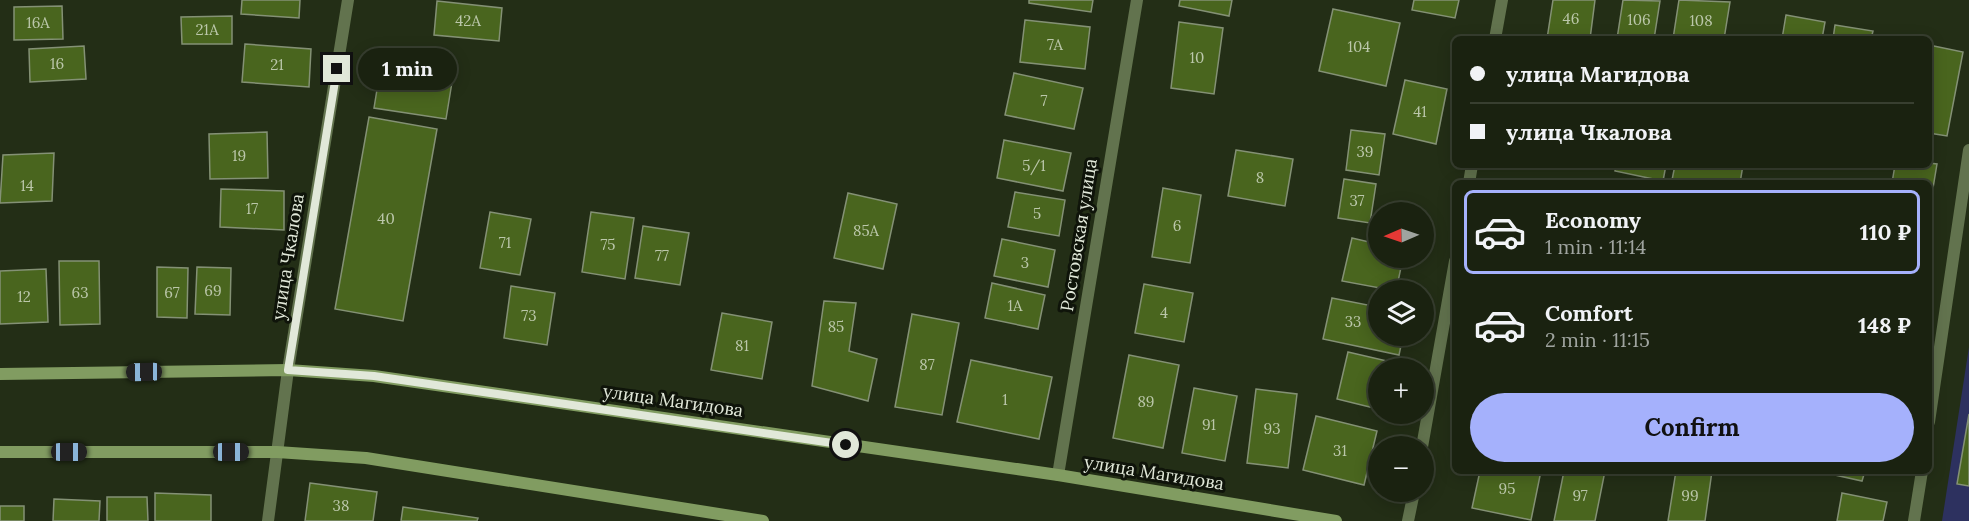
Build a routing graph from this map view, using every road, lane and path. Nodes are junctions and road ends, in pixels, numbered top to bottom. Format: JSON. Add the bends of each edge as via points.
{"nodes":[{"id":1,"x":348,"y":0,"type":"edge"},
{"id":2,"x":1137,"y":0,"type":"edge"},
{"id":3,"x":1502,"y":0,"type":"edge"},
{"id":4,"x":1496,"y":36,"type":"edge"},
{"id":5,"x":1969,"y":150,"type":"edge"},
{"id":6,"x":1452,"y":278,"type":"edge"},
{"id":7,"x":288,"y":370,"type":"junction"},
{"id":8,"x":0,"y":374,"type":"edge"},
{"id":9,"x":1932,"y":402,"type":"edge"},
{"id":10,"x":1424,"y":436,"type":"edge"},
{"id":11,"x":0,"y":452,"type":"edge"},
{"id":12,"x":277,"y":452,"type":"junction"},
{"id":13,"x":1922,"y":474,"type":"edge"},
{"id":14,"x":1058,"y":476,"type":"junction"},
{"id":15,"x":1412,"y":502,"type":"edge"},
{"id":16,"x":268,"y":521,"type":"edge"},
{"id":17,"x":763,"y":521,"type":"edge"},
{"id":18,"x":1336,"y":521,"type":"edge"},
{"id":19,"x":1408,"y":521,"type":"edge"},
{"id":20,"x":1914,"y":521,"type":"edge"}],
"edges":[{"from":1,"to":7,"type":"street","name":"улица Чкалова"},
{"from":2,"to":14,"type":"street","name":"Ростовская улица"},
{"from":3,"to":4,"type":"street"},
{"from":5,"to":9,"type":"street"},
{"from":6,"to":10,"type":"street"},
{"from":7,"to":8,"type":"main road","name":"улица Магидова"},
{"from":7,"to":12,"type":"street","name":"улица Чкалова"},
{"from":7,"to":14,"type":"main road","name":"улица Магидова","via":[[374,376]]},
{"from":11,"to":12,"type":"main road"},
{"from":12,"to":16,"type":"street","name":"улица Чкалова"},
{"from":12,"to":17,"type":"main road","via":[[366,458]]},
{"from":13,"to":20,"type":"street"},
{"from":14,"to":18,"type":"main road","name":"улица Магидова"},
{"from":15,"to":19,"type":"street"}]}
